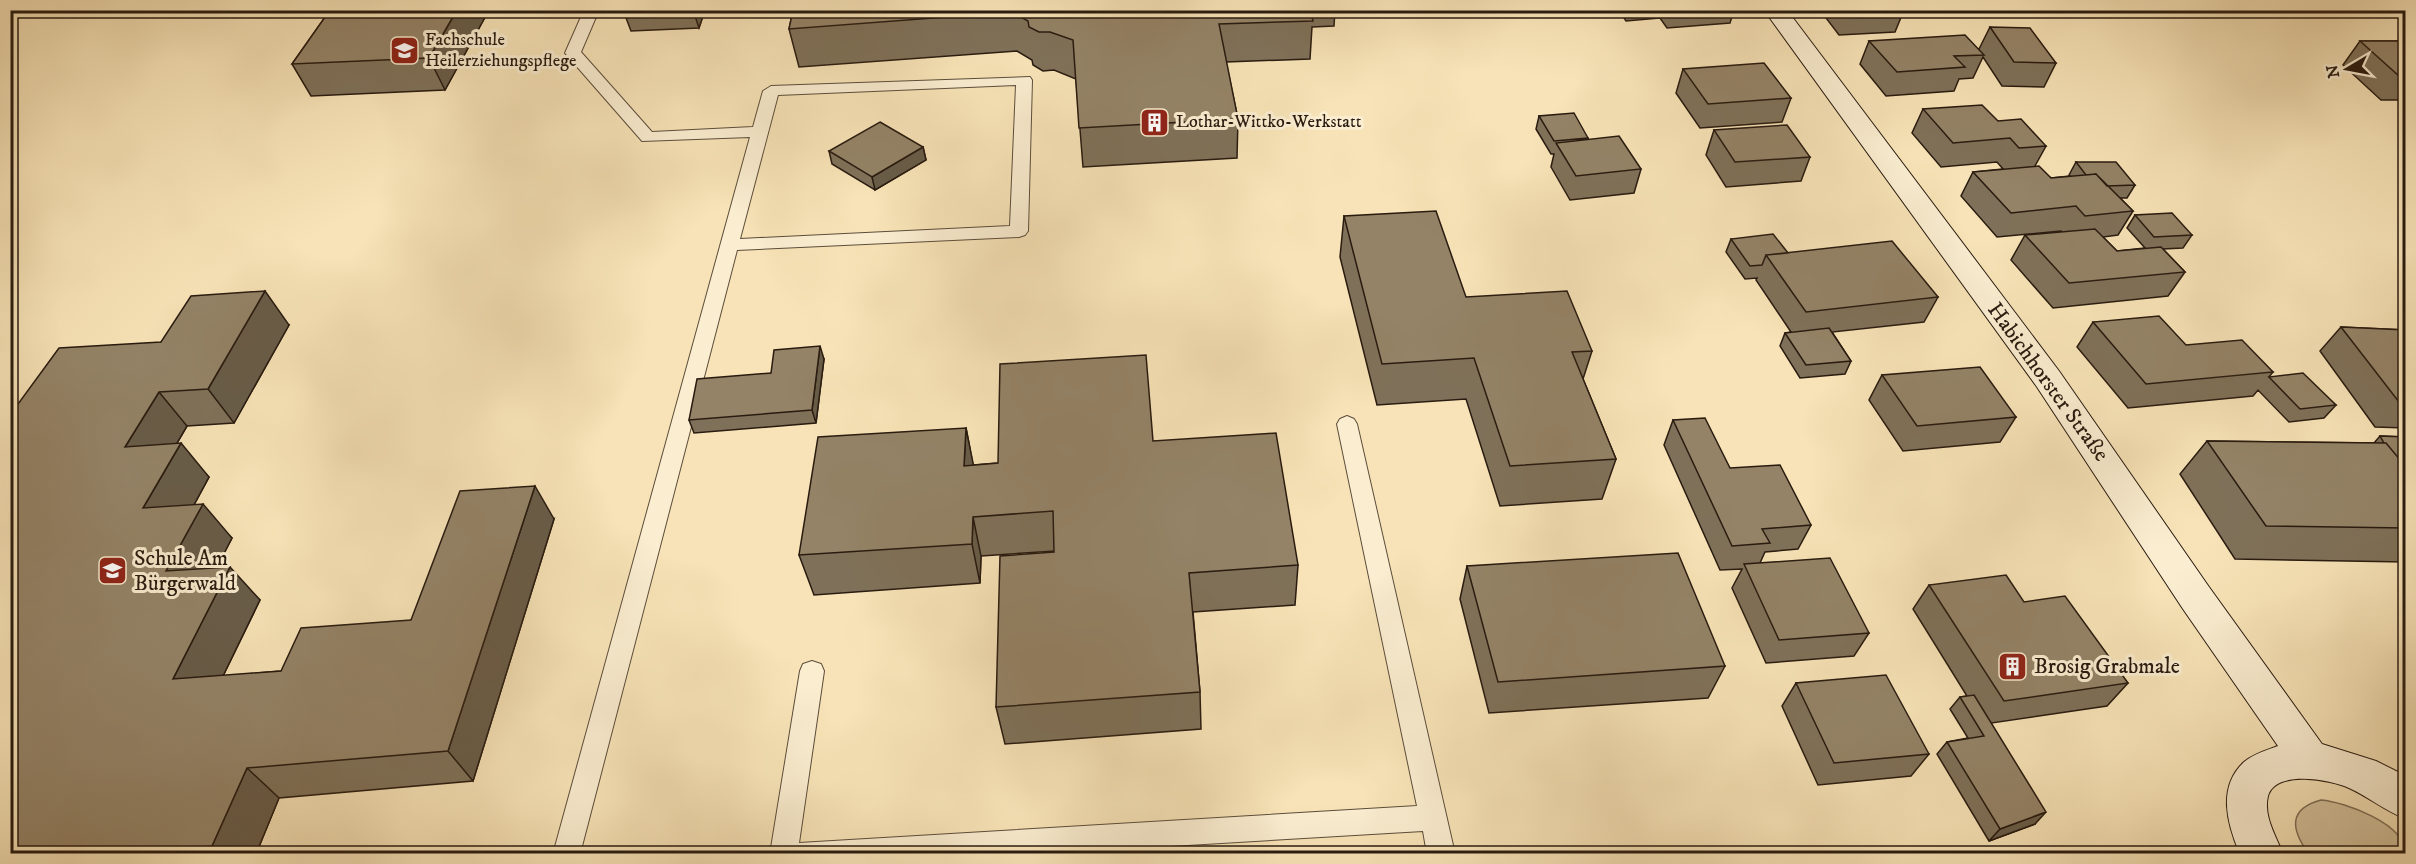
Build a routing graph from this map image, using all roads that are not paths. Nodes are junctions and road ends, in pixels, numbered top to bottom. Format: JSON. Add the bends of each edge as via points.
{"nodes":[{"id":1,"x":592,"y":10,"type":"edge"},
{"id":2,"x":1775,"y":10,"type":"edge"},
{"id":3,"x":760,"y":132,"type":"junction"},
{"id":4,"x":730,"y":245,"type":"junction"},
{"id":5,"x":1347,"y":424,"type":"dead end"},
{"id":6,"x":812,"y":671,"type":"dead end"},
{"id":7,"x":2310,"y":760,"type":"junction"},
{"id":8,"x":2406,"y":800,"type":"edge"},
{"id":9,"x":1433,"y":818,"type":"junction"},
{"id":10,"x":566,"y":854,"type":"edge"},
{"id":11,"x":784,"y":854,"type":"edge"},
{"id":12,"x":804,"y":854,"type":"edge"},
{"id":13,"x":1441,"y":854,"type":"edge"},
{"id":14,"x":2262,"y":854,"type":"edge"}],
"edges":[{"from":1,"to":3,"type":"lane","via":[[573,54],[648,137]]},
{"from":2,"to":7,"type":"main road","name":"Habichhorster Straße","via":[[2048,379]]},
{"from":3,"to":4,"type":"lane"},
{"from":3,"to":4,"type":"lane","via":[[771,91],[1024,80],[1019,231]]},
{"from":4,"to":10,"type":"lane"},
{"from":5,"to":9,"type":"lane"},
{"from":6,"to":11,"type":"lane"},
{"from":7,"to":8,"type":"main road","via":[[2367,777]]},
{"from":7,"to":14,"type":"main road","via":[[2283,762],[2262,771],[2249,787],[2246,809],[2251,835]]},
{"from":9,"to":12,"type":"lane"},
{"from":9,"to":13,"type":"lane"}]}
